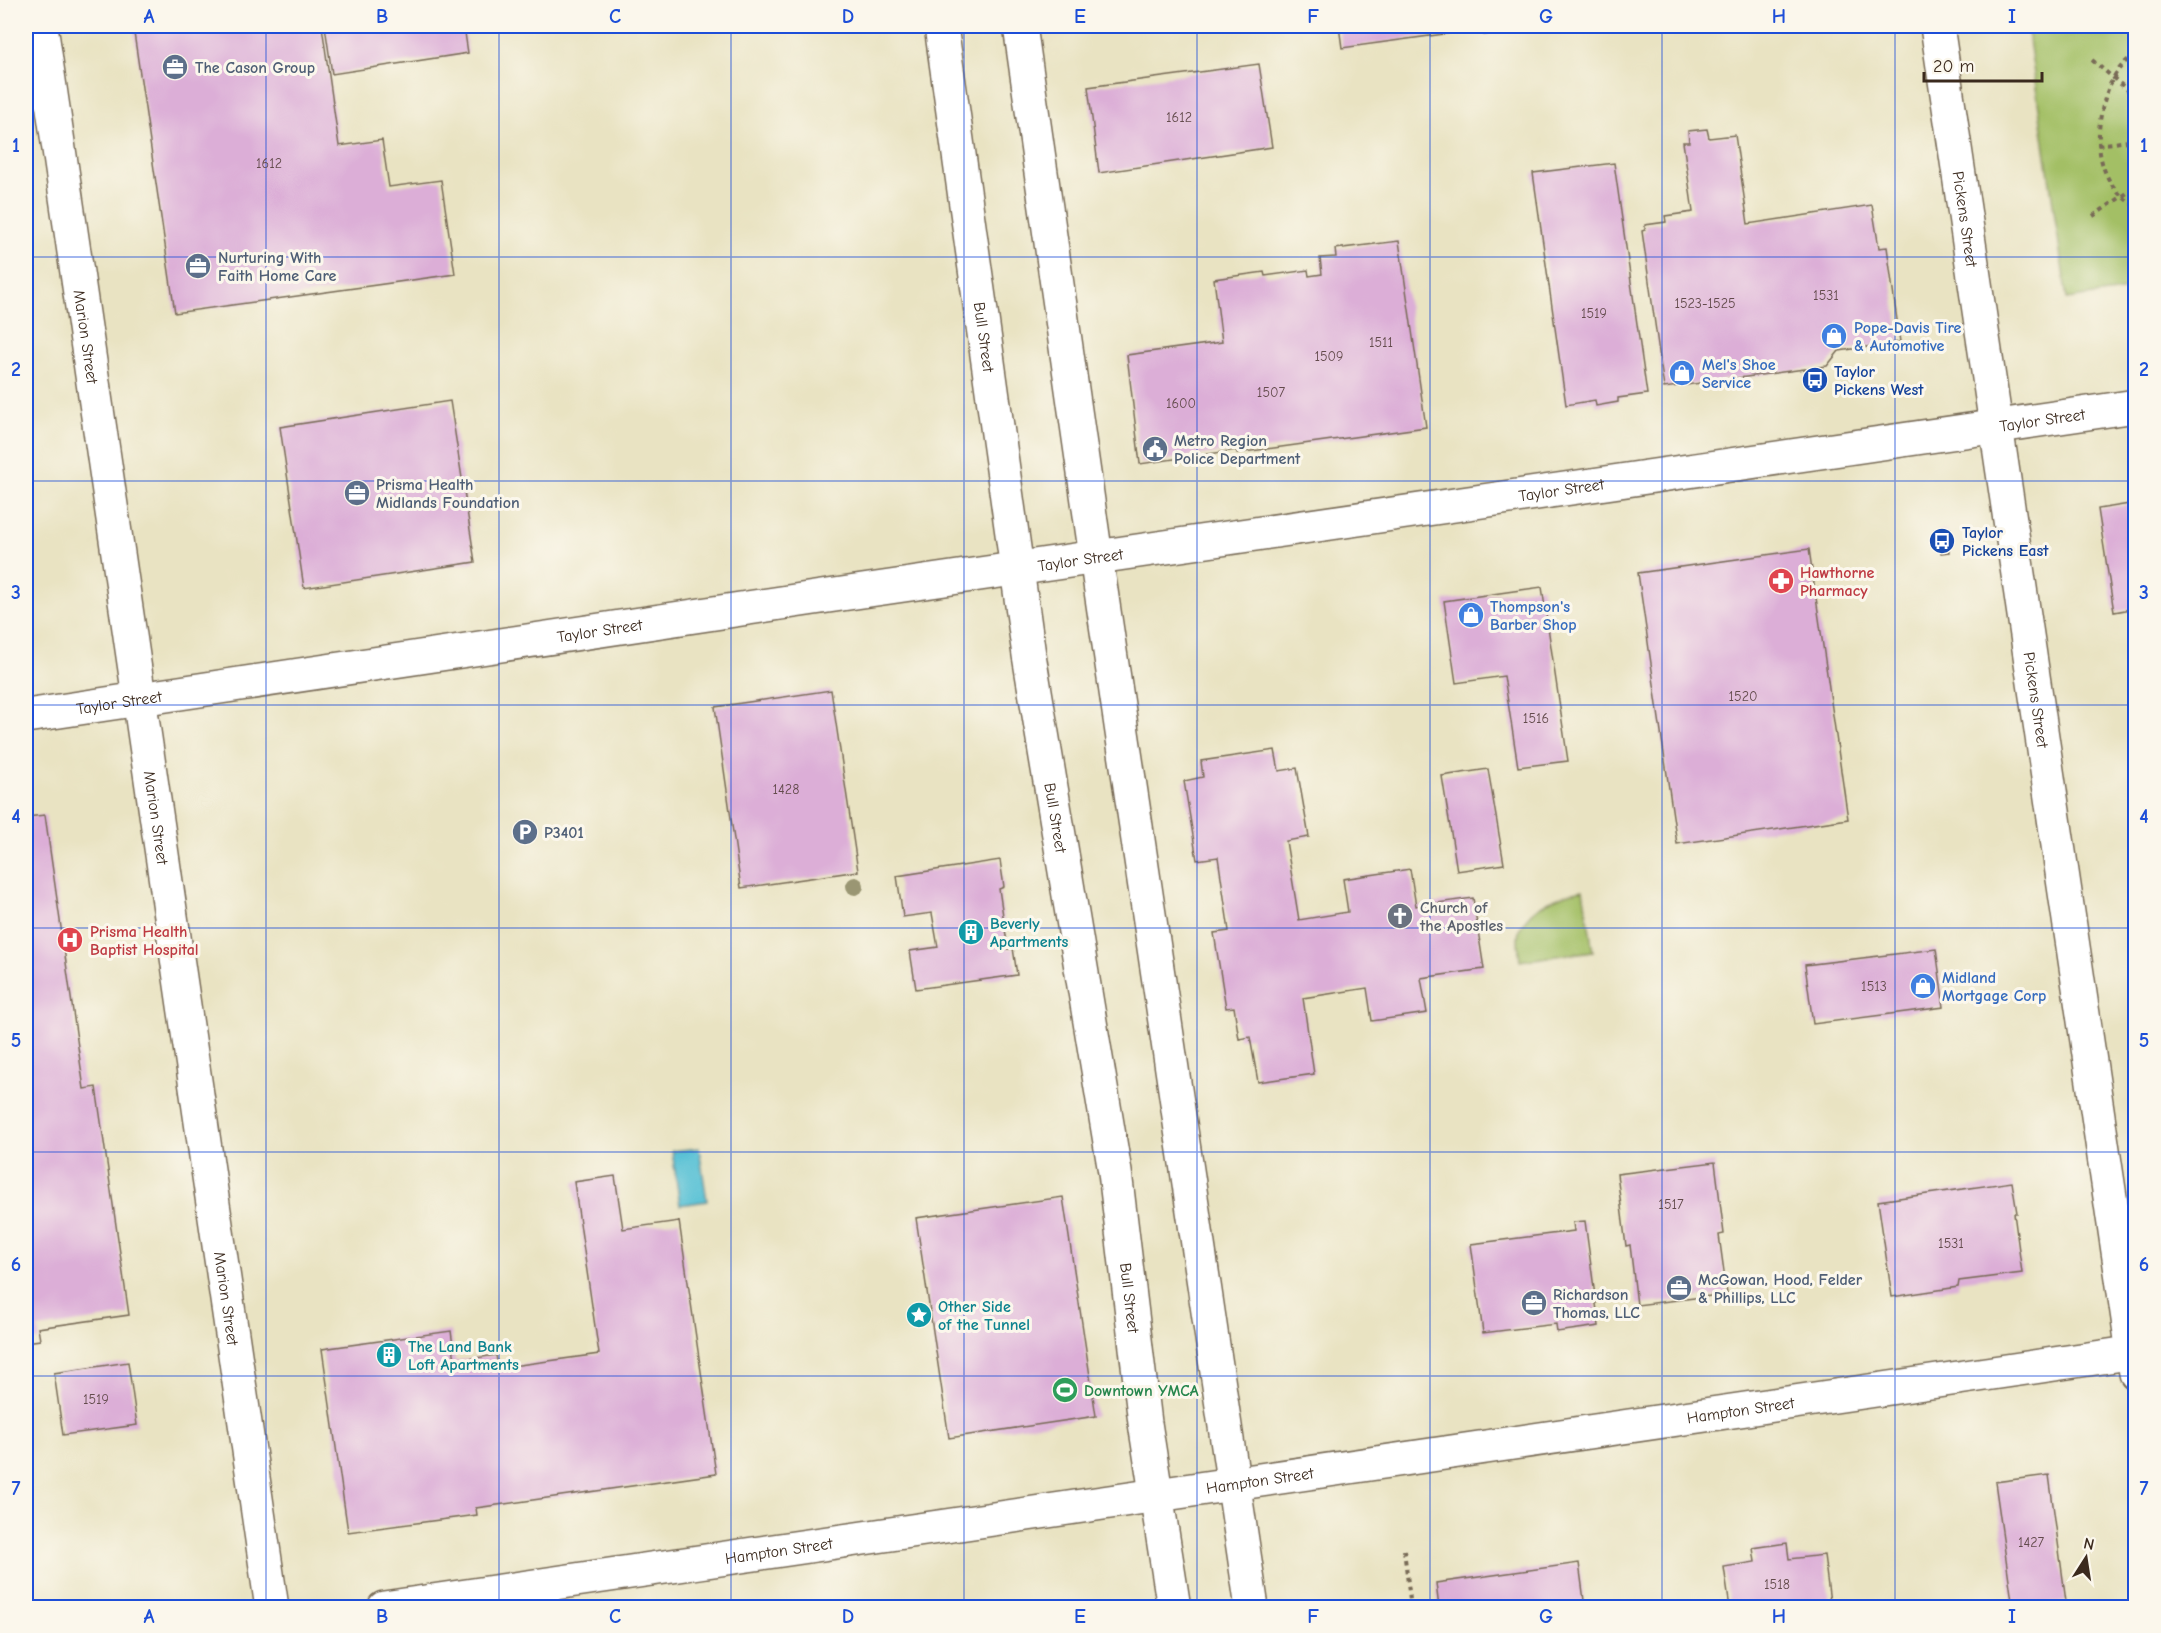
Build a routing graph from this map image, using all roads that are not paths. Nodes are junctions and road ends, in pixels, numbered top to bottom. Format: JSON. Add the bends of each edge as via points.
{"nodes":[{"id":1,"x":41,"y":26,"type":"edge"},
{"id":2,"x":941,"y":26,"type":"edge"},
{"id":3,"x":1020,"y":26,"type":"edge"},
{"id":4,"x":1937,"y":26,"type":"edge"},
{"id":5,"x":2136,"y":406,"type":"edge"},
{"id":6,"x":1995,"y":426,"type":"junction"},
{"id":7,"x":1096,"y":557,"type":"junction"},
{"id":8,"x":1016,"y":568,"type":"junction"},
{"id":9,"x":139,"y":700,"type":"junction"},
{"id":10,"x":26,"y":716,"type":"edge"},
{"id":11,"x":2134,"y":1359,"type":"edge"},
{"id":12,"x":1234,"y":1483,"type":"junction"},
{"id":13,"x":1156,"y":1495,"type":"junction"},
{"id":14,"x":272,"y":1608,"type":"edge"},
{"id":15,"x":384,"y":1608,"type":"edge"},
{"id":16,"x":1174,"y":1608,"type":"edge"},
{"id":17,"x":1252,"y":1608,"type":"edge"}],
"edges":[{"from":1,"to":9,"type":"main road","name":"Marion Street"},
{"from":2,"to":8,"type":"main road","name":"Bull Street"},
{"from":3,"to":7,"type":"main road"},
{"from":4,"to":6,"type":"main road","name":"Pickens Street"},
{"from":5,"to":6,"type":"main road","name":"Taylor Street"},
{"from":6,"to":7,"type":"main road","name":"Taylor Street"},
{"from":6,"to":11,"type":"main road","name":"Pickens Street"},
{"from":7,"to":8,"type":"main road","name":"Taylor Street"},
{"from":7,"to":12,"type":"main road"},
{"from":8,"to":9,"type":"main road","name":"Taylor Street"},
{"from":8,"to":13,"type":"main road","name":"Bull Street","via":[[1115,1172]]},
{"from":9,"to":10,"type":"main road","name":"Taylor Street"},
{"from":9,"to":14,"type":"main road","name":"Marion Street"},
{"from":11,"to":12,"type":"main road","name":"Hampton Street"},
{"from":12,"to":13,"type":"main road","name":"Hampton Street"},
{"from":12,"to":17,"type":"main road"},
{"from":13,"to":15,"type":"main road","name":"Hampton Street"},
{"from":13,"to":16,"type":"main road","name":"Bull Street"}]}
